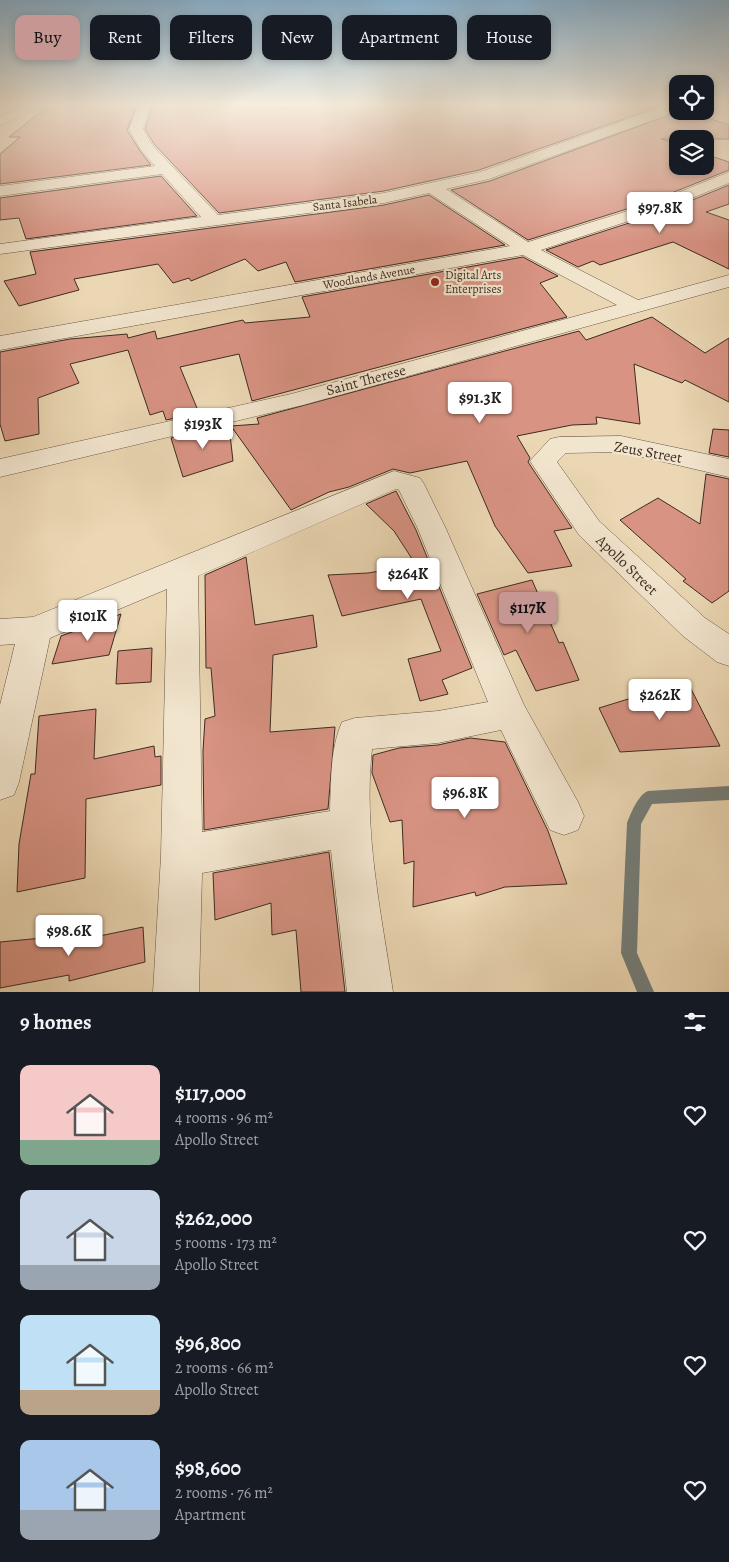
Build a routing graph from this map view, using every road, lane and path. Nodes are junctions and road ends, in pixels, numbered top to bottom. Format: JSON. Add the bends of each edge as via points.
{"nodes":[{"id":1,"x":149,"y":150,"type":"edge"},
{"id":2,"x":555,"y":150,"type":"edge"},
{"id":3,"x":165,"y":169,"type":"junction"},
{"id":4,"x":729,"y":178,"type":"edge"},
{"id":5,"x":433,"y":188,"type":"junction"},
{"id":6,"x":0,"y":191,"type":"edge"},
{"id":7,"x":213,"y":220,"type":"junction"},
{"id":8,"x":0,"y":249,"type":"edge"},
{"id":9,"x":526,"y":249,"type":"junction"},
{"id":10,"x":729,"y":281,"type":"edge"},
{"id":11,"x":634,"y":306,"type":"junction"},
{"id":12,"x":0,"y":343,"type":"edge"},
{"id":13,"x":543,"y":461,"type":"joint"},
{"id":14,"x":0,"y":468,"type":"edge"},
{"id":15,"x":729,"y":468,"type":"edge"},
{"id":16,"x":183,"y":570,"type":"junction"},
{"id":17,"x":35,"y":630,"type":"junction"},
{"id":18,"x":0,"y":632,"type":"edge"},
{"id":19,"x":729,"y":652,"type":"edge"},
{"id":20,"x":510,"y":713,"type":"junction"},
{"id":21,"x":0,"y":782,"type":"edge"},
{"id":22,"x":564,"y":816,"type":"dead end"},
{"id":23,"x":349,"y":827,"type":"junction"},
{"id":24,"x":182,"y":856,"type":"junction"},
{"id":25,"x":176,"y":992,"type":"edge"},
{"id":26,"x":370,"y":992,"type":"edge"}],
"edges":[{"from":1,"to":3,"type":"street"},
{"from":2,"to":5,"type":"street","name":"Santa Isabela","via":[[484,176]]},
{"from":3,"to":6,"type":"street"},
{"from":3,"to":7,"type":"street"},
{"from":4,"to":9,"type":"street","name":"Woodlands Avenue","via":[[656,208]]},
{"from":5,"to":7,"type":"street","name":"Santa Isabela","via":[[384,198]]},
{"from":5,"to":9,"type":"street"},
{"from":7,"to":8,"type":"street","name":"Santa Isabela"},
{"from":9,"to":11,"type":"street"},
{"from":9,"to":12,"type":"street","name":"Woodlands Avenue"},
{"from":10,"to":11,"type":"street","name":"Saint Therese"},
{"from":11,"to":14,"type":"street","name":"Saint Therese","via":[[295,400]]},
{"from":13,"to":15,"type":"street","name":"Zeus Street","via":[[559,445],[621,444]]},
{"from":13,"to":19,"type":"street","name":"Apollo Street","via":[[589,528],[694,627]]},
{"from":16,"to":17,"type":"street"},
{"from":16,"to":20,"type":"street","via":[[394,480],[406,482],[410,484],[432,529]]},
{"from":16,"to":24,"type":"street"},
{"from":17,"to":18,"type":"street"},
{"from":17,"to":21,"type":"street"},
{"from":20,"to":22,"type":"street"},
{"from":20,"to":23,"type":"street","via":[[438,727],[355,734]]},
{"from":23,"to":24,"type":"street"},
{"from":23,"to":26,"type":"street"},
{"from":24,"to":25,"type":"street"}]}
